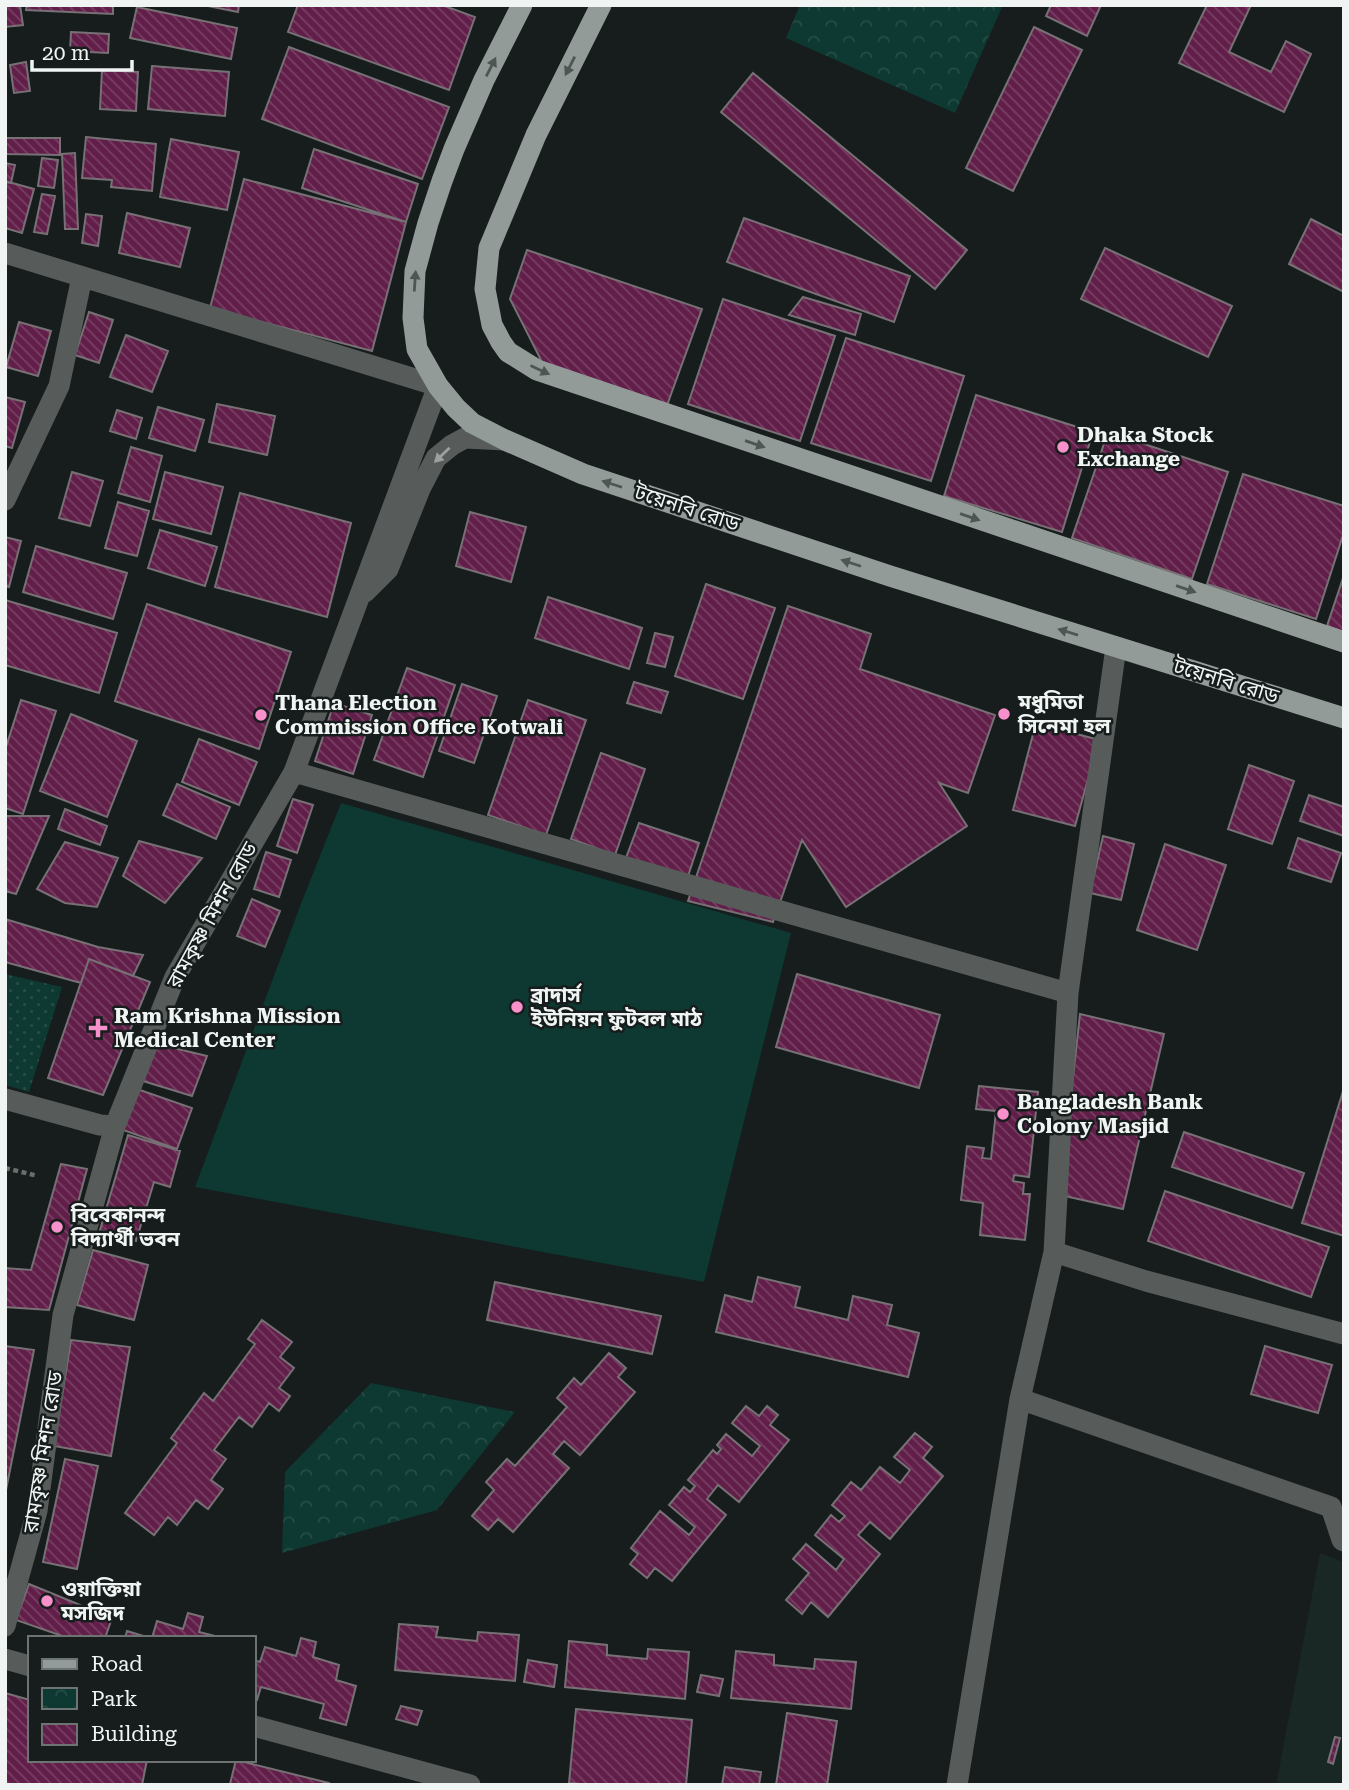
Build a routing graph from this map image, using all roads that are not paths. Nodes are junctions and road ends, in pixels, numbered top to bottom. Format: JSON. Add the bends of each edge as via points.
{"nodes":[{"id":1,"x":522,"y":5,"type":"edge"},
{"id":2,"x":601,"y":5,"type":"edge"},
{"id":3,"x":5,"y":253,"type":"edge"},
{"id":4,"x":82,"y":277,"type":"junction"},
{"id":5,"x":438,"y":386,"type":"junction"},
{"id":6,"x":505,"y":440,"type":"junction"},
{"id":7,"x":5,"y":500,"type":"edge"},
{"id":8,"x":359,"y":598,"type":"junction"},
{"id":9,"x":1344,"y":642,"type":"edge"},
{"id":10,"x":1116,"y":647,"type":"junction"},
{"id":11,"x":1344,"y":718,"type":"edge"},
{"id":12,"x":294,"y":772,"type":"junction"},
{"id":13,"x":1068,"y":993,"type":"junction"},
{"id":14,"x":5,"y":1099,"type":"edge"},
{"id":15,"x":115,"y":1126,"type":"junction"},
{"id":16,"x":1054,"y":1252,"type":"junction"},
{"id":17,"x":1344,"y":1335,"type":"edge"},
{"id":18,"x":1020,"y":1399,"type":"junction"},
{"id":19,"x":1344,"y":1541,"type":"edge"},
{"id":20,"x":5,"y":1626,"type":"edge"},
{"id":21,"x":5,"y":1659,"type":"edge"},
{"id":22,"x":28,"y":1665,"type":"edge"},
{"id":23,"x":256,"y":1727,"type":"edge"},
{"id":24,"x":470,"y":1785,"type":"edge"},
{"id":25,"x":957,"y":1785,"type":"edge"}],
"edges":[{"from":5,"to":1,"type":"main road","name":"টয়েনবি রোড","one_way":true,"via":[[417,349],[415,271],[454,149]]},
{"from":2,"to":9,"type":"main road","one_way":true,"via":[[536,135],[489,248],[485,289],[492,325],[509,352],[537,370]]},
{"from":3,"to":4,"type":"street"},
{"from":4,"to":5,"type":"street"},
{"from":4,"to":7,"type":"street","via":[[60,386]]},
{"from":5,"to":6,"type":"main road","name":"টয়েনবি রোড","via":[[472,423]]},
{"from":5,"to":8,"type":"street","name":"রামকৃষ্ণ মিশন রোড"},
{"from":6,"to":8,"type":"street","one_way":true,"via":[[465,438],[436,458],[388,569]]},
{"from":10,"to":6,"type":"main road","name":"টয়েনবি রোড","one_way":true,"via":[[596,478]]},
{"from":8,"to":12,"type":"street","name":"রামকৃষ্ণ মিশন রোড"},
{"from":10,"to":11,"type":"main road","name":"টয়েনবি রোড"},
{"from":10,"to":13,"type":"street"},
{"from":12,"to":13,"type":"street"},
{"from":12,"to":15,"type":"street","name":"রামকৃষ্ণ মিশন রোড","via":[[175,977]]},
{"from":13,"to":16,"type":"street"},
{"from":14,"to":15,"type":"street"},
{"from":15,"to":20,"type":"street","name":"রামকৃষ্ণ মিশন রোড","via":[[63,1315],[37,1511]]},
{"from":16,"to":17,"type":"street"},
{"from":16,"to":18,"type":"street"},
{"from":18,"to":19,"type":"street","via":[[1331,1507]]},
{"from":18,"to":25,"type":"street"},
{"from":21,"to":22,"type":"street"},
{"from":23,"to":24,"type":"street"}]}
